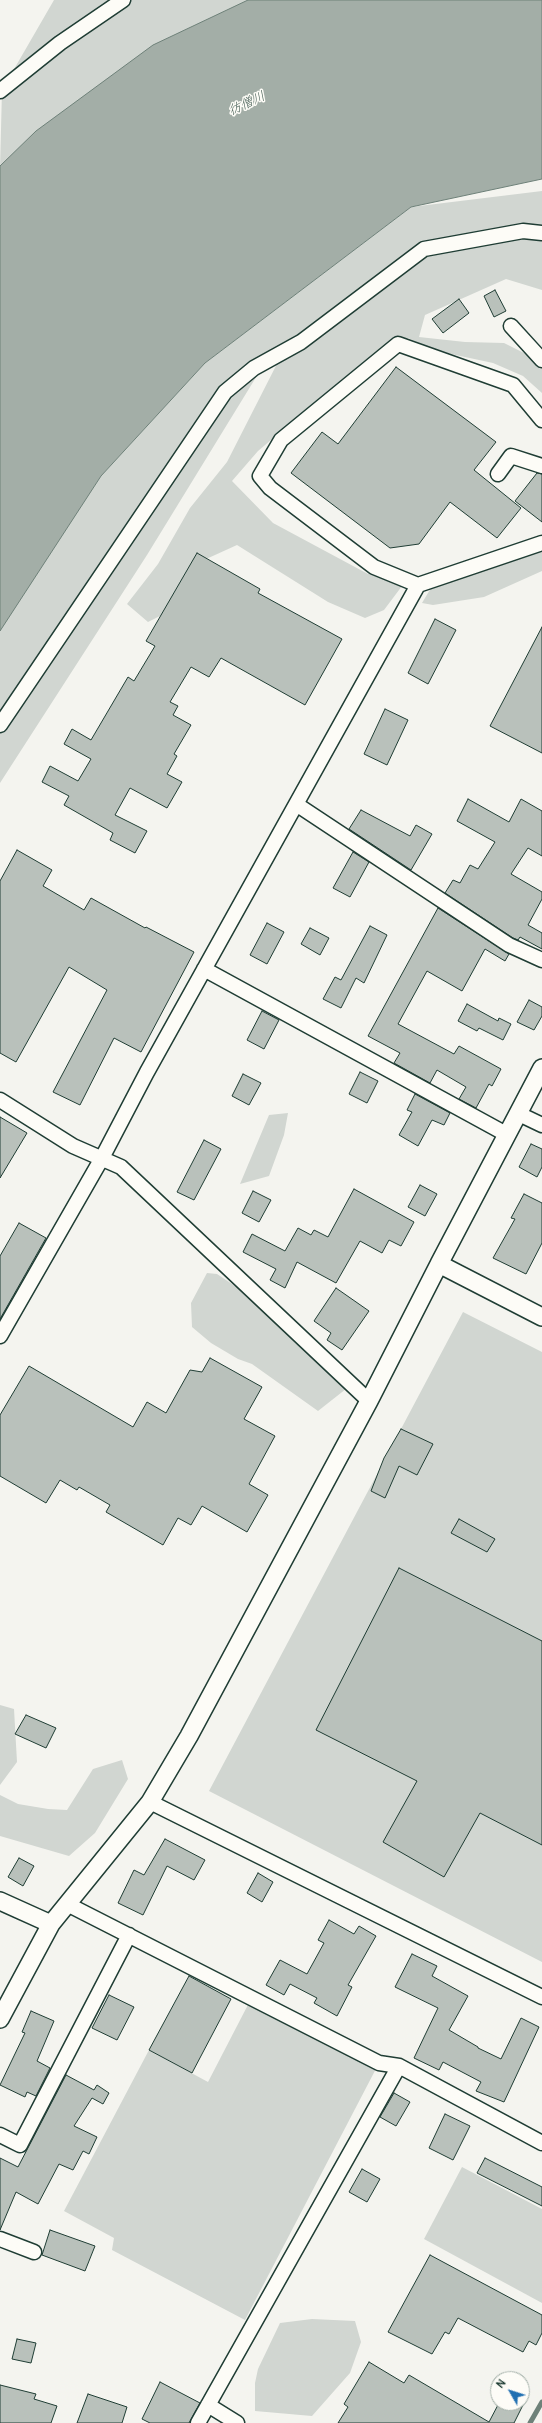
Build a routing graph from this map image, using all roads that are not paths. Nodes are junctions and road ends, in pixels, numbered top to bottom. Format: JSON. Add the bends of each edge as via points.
{"nodes":[{"id":1,"x":123,"y":0,"type":"edge"},
{"id":2,"x":0,"y":91,"type":"edge"},
{"id":3,"x":542,"y":233,"type":"edge"},
{"id":4,"x":511,"y":326,"type":"dead end"},
{"id":5,"x":542,"y":360,"type":"edge"},
{"id":6,"x":542,"y":420,"type":"edge"},
{"id":7,"x":542,"y":466,"type":"edge"},
{"id":8,"x":498,"y":474,"type":"dead end"},
{"id":9,"x":542,"y":543,"type":"edge"},
{"id":10,"x":418,"y":585,"type":"junction"},
{"id":11,"x":0,"y":725,"type":"edge"},
{"id":12,"x":296,"y":804,"type":"junction"},
{"id":13,"x":542,"y":960,"type":"edge"},
{"id":14,"x":204,"y":969,"type":"junction"},
{"id":15,"x":542,"y":1068,"type":"edge"},
{"id":16,"x":0,"y":1100,"type":"edge"},
{"id":17,"x":519,"y":1114,"type":"junction"},
{"id":18,"x":542,"y":1126,"type":"edge"},
{"id":19,"x":506,"y":1134,"type":"junction"},
{"id":20,"x":102,"y":1158,"type":"junction"},
{"id":21,"x":439,"y":1264,"type":"junction"},
{"id":22,"x":542,"y":1317,"type":"edge"},
{"id":23,"x":0,"y":1336,"type":"edge"},
{"id":24,"x":369,"y":1401,"type":"junction"},
{"id":25,"x":150,"y":1802,"type":"junction"},
{"id":26,"x":0,"y":1901,"type":"edge"},
{"id":27,"x":67,"y":1904,"type":"junction"},
{"id":28,"x":51,"y":1924,"type":"junction"},
{"id":29,"x":130,"y":1935,"type":"junction"},
{"id":30,"x":542,"y":1998,"type":"edge"},
{"id":31,"x":0,"y":2019,"type":"edge"},
{"id":32,"x":399,"y":2066,"type":"junction"},
{"id":33,"x":0,"y":2135,"type":"edge"},
{"id":34,"x":542,"y":2143,"type":"edge"},
{"id":35,"x":0,"y":2239,"type":"edge"},
{"id":36,"x":34,"y":2252,"type":"dead end"},
{"id":37,"x":208,"y":2405,"type":"junction"},
{"id":38,"x":198,"y":2423,"type":"edge"},
{"id":39,"x":237,"y":2423,"type":"edge"}],
"edges":[{"from":1,"to":2,"type":"street","via":[[60,43]]},
{"from":3,"to":11,"type":"street","via":[[523,232],[424,249],[301,342],[254,368],[225,392]]},
{"from":4,"to":5,"type":"street"},
{"from":6,"to":10,"type":"street","via":[[513,385],[398,344],[281,440],[260,476],[270,488],[374,567]]},
{"from":7,"to":8,"type":"street","via":[[511,456]]},
{"from":9,"to":10,"type":"street"},
{"from":10,"to":12,"type":"street"},
{"from":12,"to":13,"type":"street","via":[[509,945]]},
{"from":12,"to":14,"type":"street"},
{"from":14,"to":19,"type":"street"},
{"from":14,"to":20,"type":"street"},
{"from":15,"to":17,"type":"street"},
{"from":16,"to":20,"type":"street","via":[[73,1146]]},
{"from":17,"to":18,"type":"street"},
{"from":17,"to":19,"type":"street"},
{"from":19,"to":21,"type":"street"},
{"from":20,"to":23,"type":"street"},
{"from":20,"to":24,"type":"street","via":[[121,1167]]},
{"from":21,"to":22,"type":"street"},
{"from":21,"to":24,"type":"street"},
{"from":24,"to":25,"type":"street","via":[[189,1736]]},
{"from":25,"to":27,"type":"street"},
{"from":25,"to":30,"type":"street"},
{"from":26,"to":28,"type":"street"},
{"from":27,"to":28,"type":"street"},
{"from":27,"to":29,"type":"street"},
{"from":28,"to":31,"type":"street"},
{"from":29,"to":32,"type":"street","via":[[379,2063]]},
{"from":29,"to":33,"type":"street","via":[[20,2145]]},
{"from":32,"to":34,"type":"street"},
{"from":32,"to":37,"type":"street"},
{"from":35,"to":36,"type":"street"},
{"from":37,"to":38,"type":"street"},
{"from":37,"to":39,"type":"street"}]}
